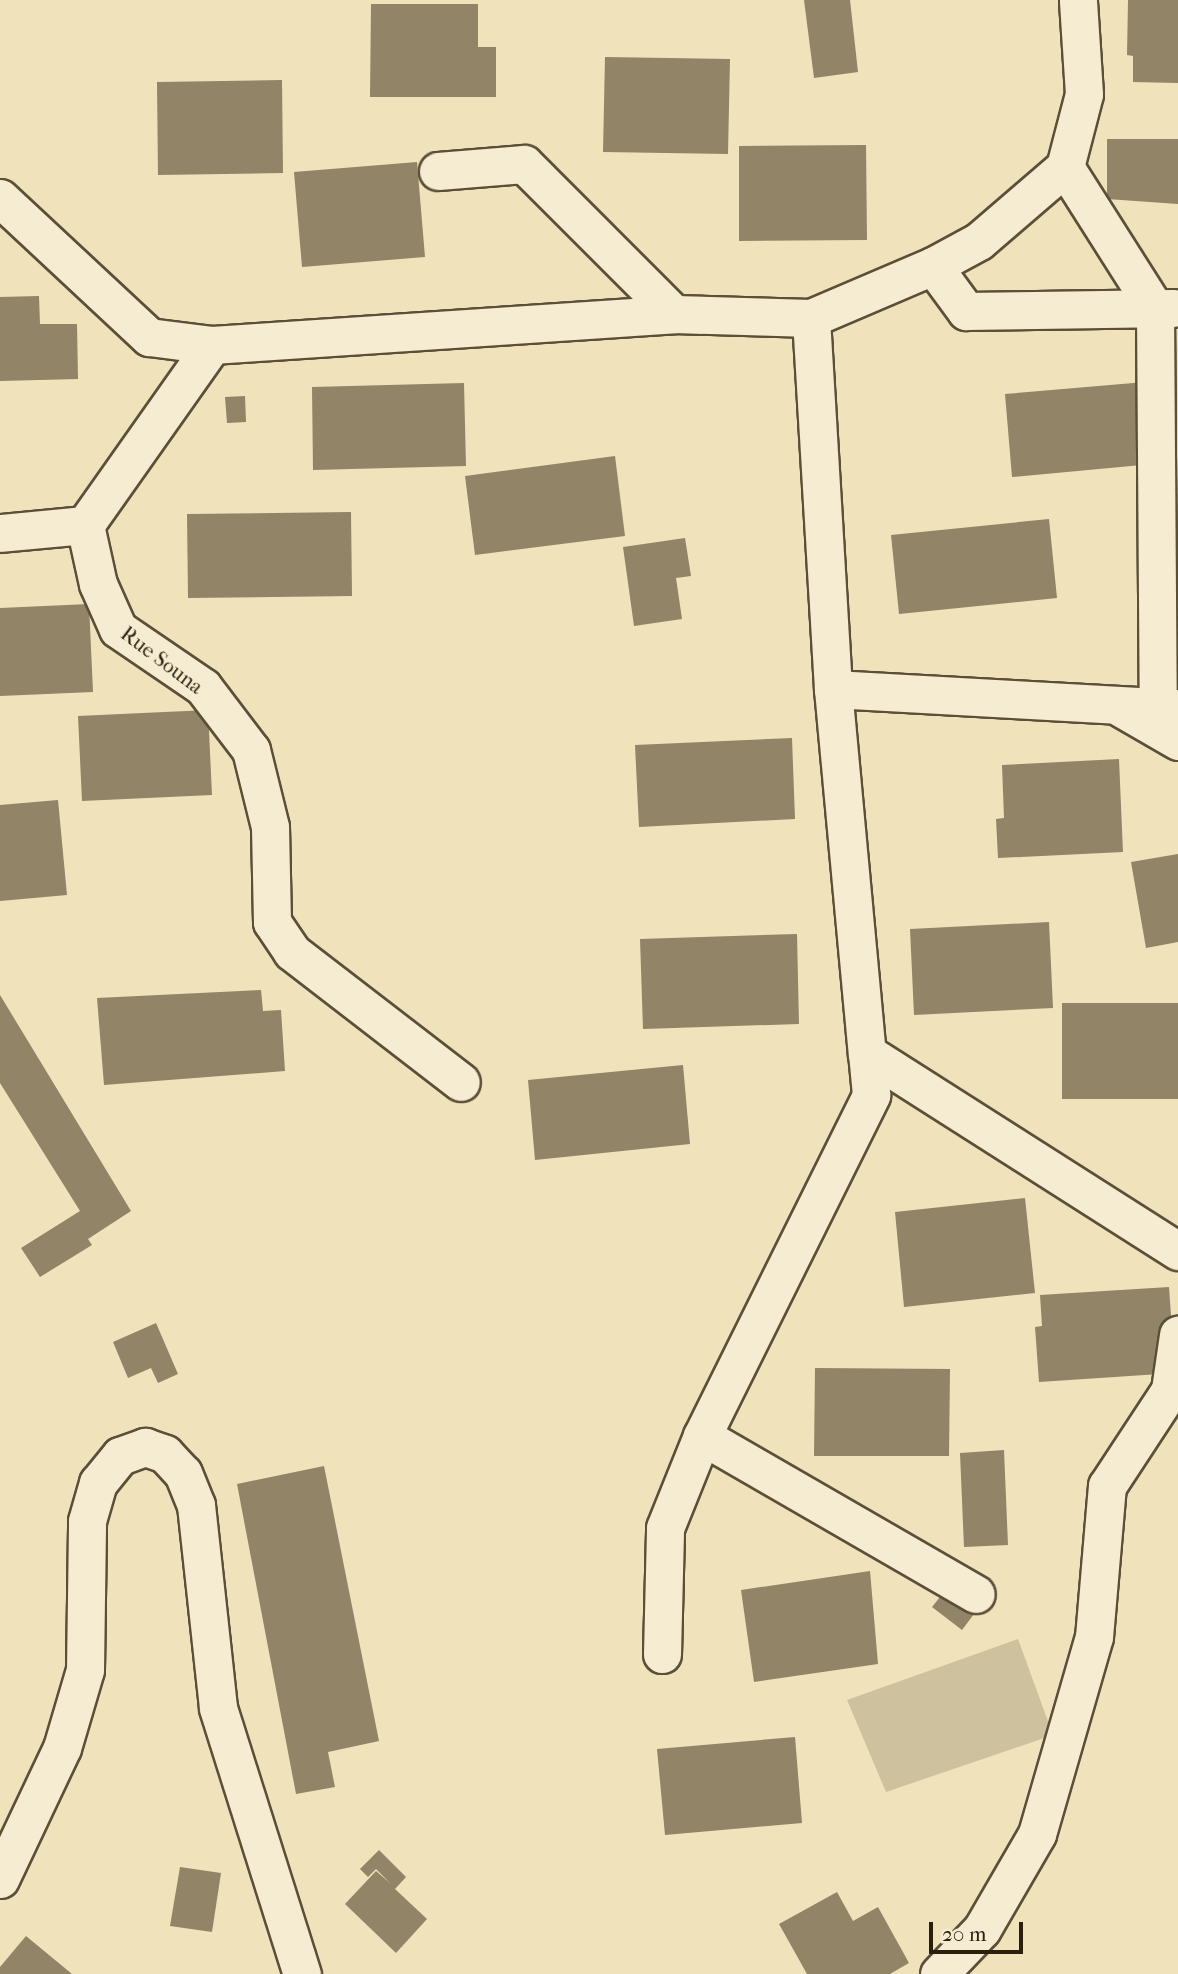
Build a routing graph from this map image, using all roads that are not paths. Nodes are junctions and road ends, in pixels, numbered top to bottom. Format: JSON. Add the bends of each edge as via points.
{"nodes":[{"id":1,"x":1078,"y":0,"type":"edge"},
{"id":2,"x":1065,"y":167,"type":"junction"},
{"id":3,"x":438,"y":171,"type":"dead end"},
{"id":4,"x":0,"y":198,"type":"edge"},
{"id":5,"x":933,"y":266,"type":"junction"},
{"id":6,"x":1167,"y":309,"type":"edge"},
{"id":7,"x":674,"y":314,"type":"junction"},
{"id":8,"x":811,"y":318,"type":"junction"},
{"id":9,"x":212,"y":345,"type":"junction"},
{"id":10,"x":85,"y":525,"type":"junction"},
{"id":11,"x":0,"y":533,"type":"edge"},
{"id":12,"x":833,"y":689,"type":"junction"},
{"id":13,"x":1114,"y":704,"type":"junction"},
{"id":14,"x":1168,"y":707,"type":"edge"},
{"id":15,"x":1178,"y":741,"type":"edge"},
{"id":16,"x":867,"y":1053,"type":"junction"},
{"id":17,"x":461,"y":1082,"type":"dead end"},
{"id":18,"x":1178,"y":1251,"type":"edge"},
{"id":19,"x":1178,"y":1335,"type":"edge"},
{"id":20,"x":702,"y":1436,"type":"junction"},
{"id":21,"x":976,"y":1594,"type":"dead end"},
{"id":22,"x":662,"y":1654,"type":"dead end"},
{"id":23,"x":0,"y":1879,"type":"edge"},
{"id":24,"x":302,"y":1974,"type":"edge"},
{"id":25,"x":939,"y":1974,"type":"edge"}],
"edges":[{"from":1,"to":2,"type":"street","via":[[1084,94]]},
{"from":2,"to":5,"type":"street","via":[[979,241]]},
{"from":2,"to":6,"type":"street"},
{"from":3,"to":7,"type":"street","via":[[524,164]]},
{"from":4,"to":9,"type":"street","via":[[149,337]]},
{"from":5,"to":6,"type":"street","via":[[966,311]]},
{"from":5,"to":8,"type":"street"},
{"from":6,"to":14,"type":"street"},
{"from":7,"to":8,"type":"street"},
{"from":7,"to":9,"type":"street"},
{"from":8,"to":12,"type":"street"},
{"from":9,"to":10,"type":"street"},
{"from":10,"to":11,"type":"street"},
{"from":10,"to":17,"type":"street","name":"Rue Souna","via":[[98,584],[118,629],[202,687],[251,750],[270,827],[272,922],[292,952]]},
{"from":12,"to":13,"type":"street"},
{"from":12,"to":16,"type":"street"},
{"from":13,"to":14,"type":"street"},
{"from":13,"to":15,"type":"street"},
{"from":16,"to":18,"type":"street"},
{"from":16,"to":20,"type":"street","via":[[871,1095]]},
{"from":19,"to":25,"type":"street","via":[[1170,1391],[1107,1486],[1094,1637],[1037,1834],[982,1929]]},
{"from":20,"to":21,"type":"street"},
{"from":20,"to":22,"type":"street","via":[[665,1528]]},
{"from":23,"to":24,"type":"street","via":[[62,1748],[85,1670],[87,1521],[98,1483],[120,1456],[145,1447],[166,1454],[183,1473],[196,1505],[218,1708]]}]}
